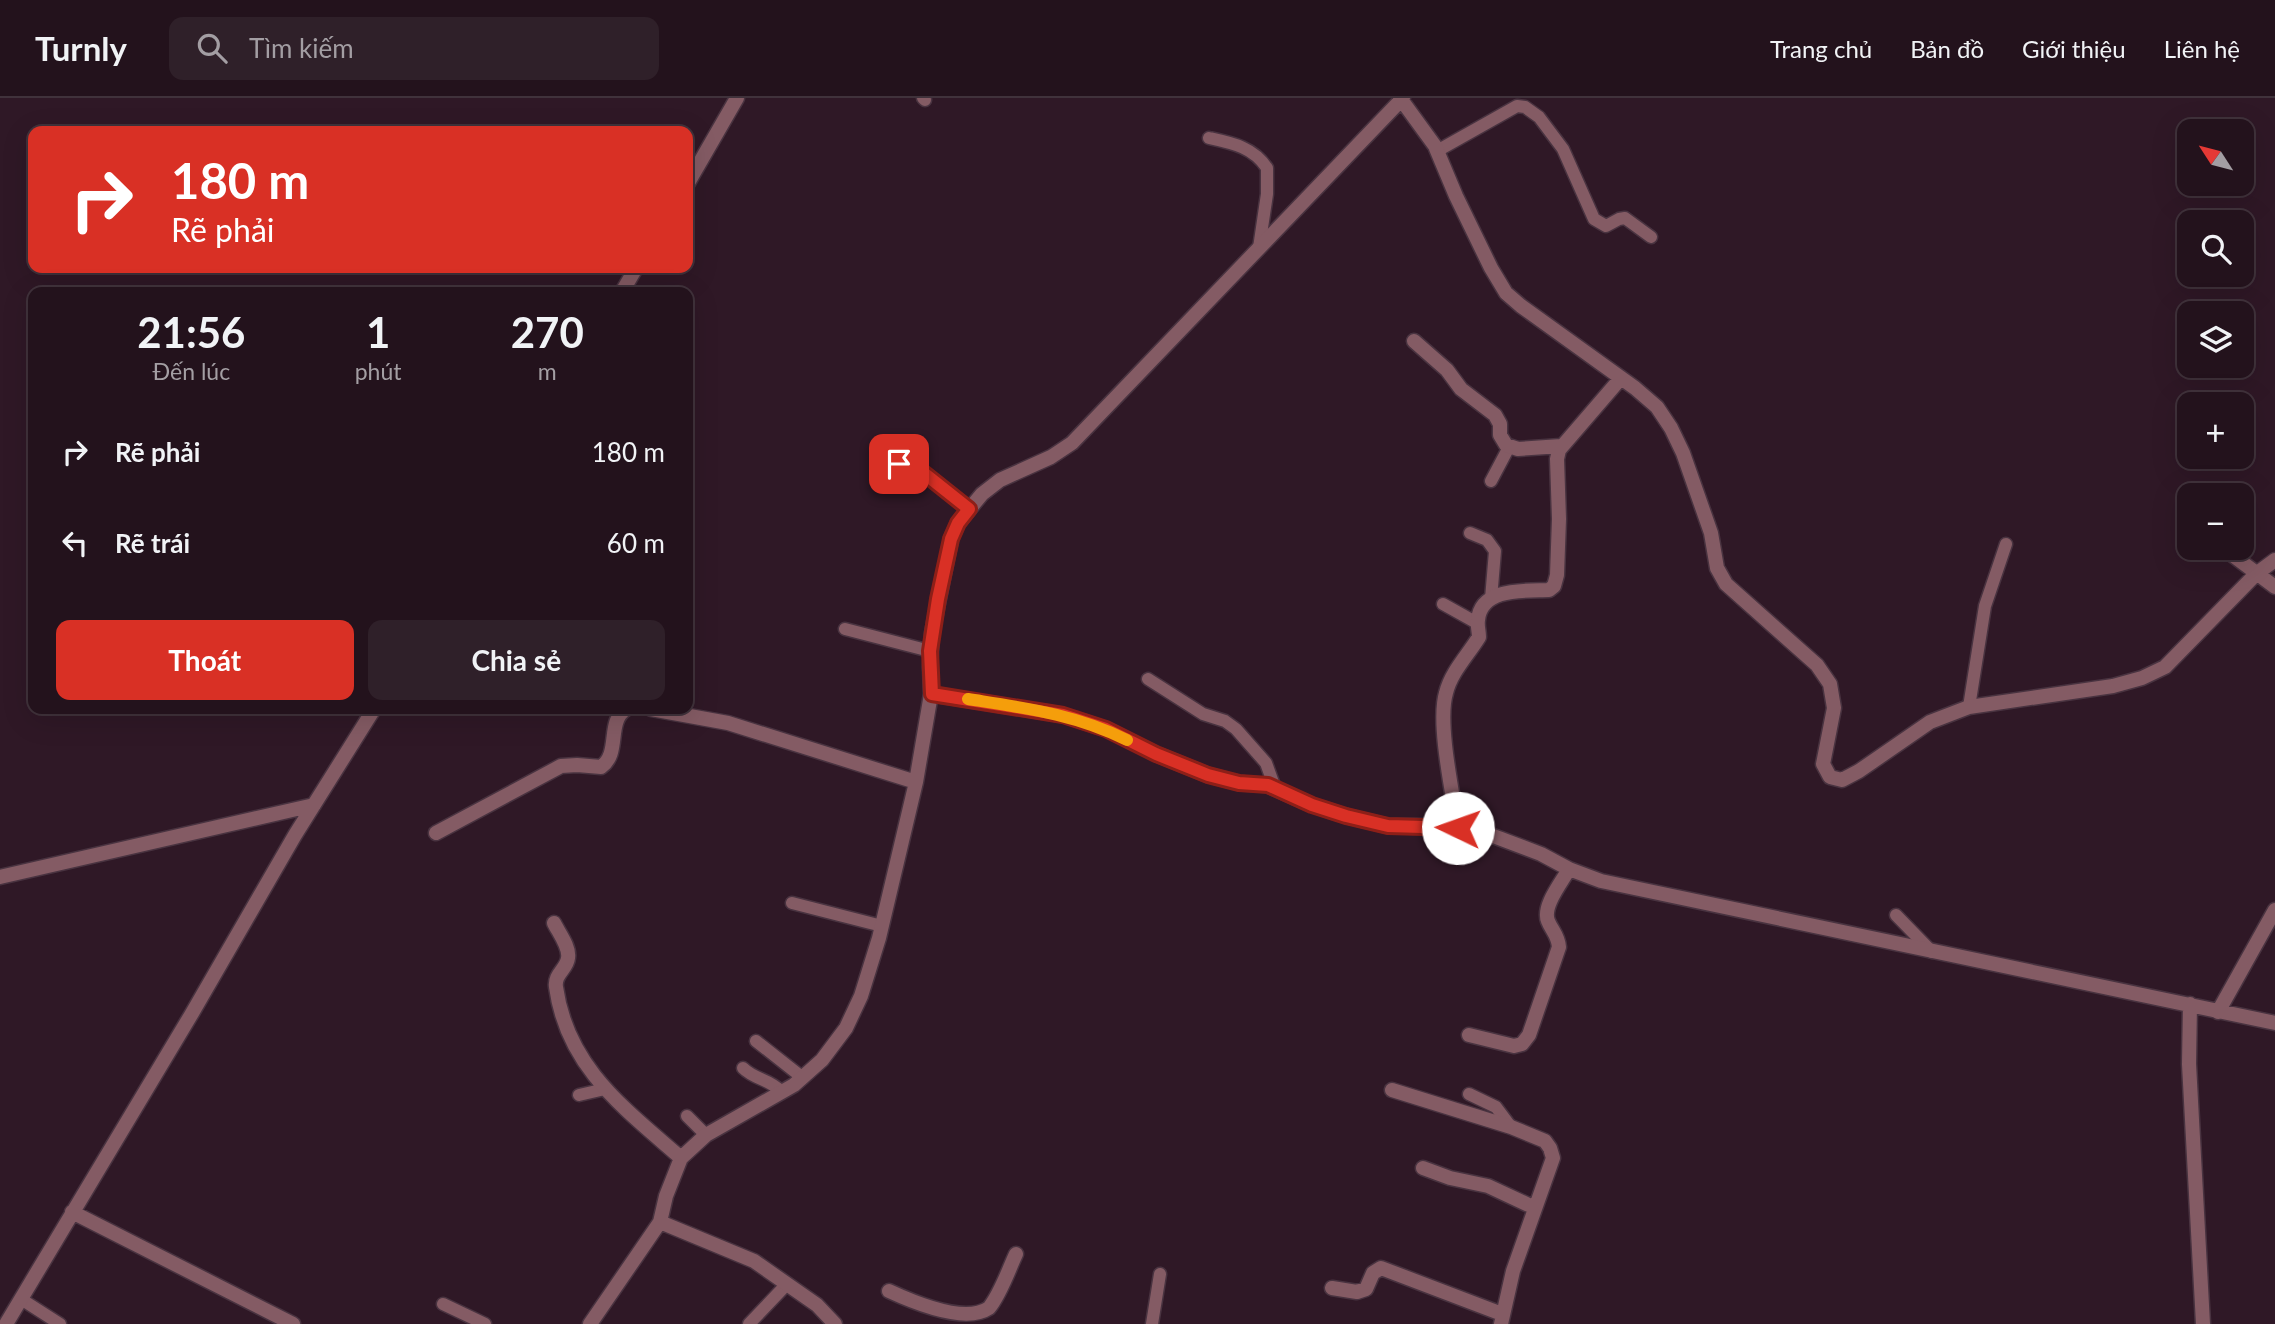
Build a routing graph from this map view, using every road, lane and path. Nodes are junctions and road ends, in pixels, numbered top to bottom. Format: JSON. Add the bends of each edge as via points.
{"nodes":[{"id":1,"x":737,"y":98,"type":"edge"},
{"id":2,"x":1401,"y":99,"type":"edge"},
{"id":3,"x":1209,"y":138,"type":"dead end"},
{"id":4,"x":1437,"y":151,"type":"junction"},
{"id":5,"x":693,"y":174,"type":"edge"},
{"id":6,"x":1651,"y":237,"type":"dead end"},
{"id":7,"x":1259,"y":248,"type":"junction"},
{"id":8,"x":1414,"y":341,"type":"dead end"},
{"id":9,"x":1621,"y":378,"type":"junction"},
{"id":10,"x":1561,"y":446,"type":"junction"},
{"id":11,"x":1509,"y":447,"type":"junction"},
{"id":12,"x":880,"y":464,"type":"dead end"},
{"id":13,"x":1490,"y":481,"type":"dead end"},
{"id":14,"x":969,"y":509,"type":"junction"},
{"id":15,"x":1471,"y":533,"type":"dead end"},
{"id":16,"x":2006,"y":544,"type":"dead end"},
{"id":17,"x":2238,"y":560,"type":"edge"},
{"id":18,"x":2275,"y":561,"type":"edge"},
{"id":19,"x":2256,"y":574,"type":"junction"},
{"id":20,"x":2275,"y":587,"type":"edge"},
{"id":21,"x":1491,"y":599,"type":"junction"},
{"id":22,"x":1443,"y":604,"type":"dead end"},
{"id":23,"x":1477,"y":622,"type":"junction"},
{"id":24,"x":845,"y":629,"type":"dead end"},
{"id":25,"x":930,"y":651,"type":"junction"},
{"id":26,"x":1148,"y":679,"type":"dead end"},
{"id":27,"x":932,"y":694,"type":"junction"},
{"id":28,"x":1969,"y":707,"type":"junction"},
{"id":29,"x":371,"y":714,"type":"edge"},
{"id":30,"x":620,"y":714,"type":"edge"},
{"id":31,"x":678,"y":714,"type":"edge"},
{"id":32,"x":916,"y":782,"type":"junction"},
{"id":33,"x":1275,"y":788,"type":"junction"},
{"id":34,"x":314,"y":805,"type":"junction"},
{"id":35,"x":1458,"y":828,"type":"junction"},
{"id":36,"x":436,"y":833,"type":"dead end"},
{"id":37,"x":1569,"y":869,"type":"junction"},
{"id":38,"x":0,"y":877,"type":"edge"},
{"id":39,"x":792,"y":903,"type":"dead end"},
{"id":40,"x":2275,"y":910,"type":"edge"},
{"id":41,"x":1896,"y":915,"type":"dead end"},
{"id":42,"x":554,"y":923,"type":"dead end"},
{"id":43,"x":883,"y":926,"type":"junction"},
{"id":44,"x":1932,"y":953,"type":"junction"},
{"id":45,"x":2190,"y":1004,"type":"junction"},
{"id":46,"x":2218,"y":1012,"type":"junction"},
{"id":47,"x":2275,"y":1024,"type":"edge"},
{"id":48,"x":1469,"y":1035,"type":"dead end"},
{"id":49,"x":756,"y":1041,"type":"dead end"},
{"id":50,"x":743,"y":1068,"type":"dead end"},
{"id":51,"x":803,"y":1078,"type":"junction"},
{"id":52,"x":605,"y":1089,"type":"junction"},
{"id":53,"x":1392,"y":1090,"type":"dead end"},
{"id":54,"x":782,"y":1092,"type":"junction"},
{"id":55,"x":1469,"y":1094,"type":"dead end"},
{"id":56,"x":579,"y":1095,"type":"dead end"},
{"id":57,"x":687,"y":1116,"type":"dead end"},
{"id":58,"x":1511,"y":1127,"type":"junction"},
{"id":59,"x":706,"y":1135,"type":"junction"},
{"id":60,"x":681,"y":1157,"type":"junction"},
{"id":61,"x":1423,"y":1168,"type":"dead end"},
{"id":62,"x":1535,"y":1208,"type":"junction"},
{"id":63,"x":72,"y":1212,"type":"junction"},
{"id":64,"x":660,"y":1222,"type":"junction"},
{"id":65,"x":1016,"y":1254,"type":"dead end"},
{"id":66,"x":1160,"y":1274,"type":"dead end"},
{"id":67,"x":787,"y":1284,"type":"junction"},
{"id":68,"x":1332,"y":1288,"type":"dead end"},
{"id":69,"x":889,"y":1291,"type":"dead end"},
{"id":70,"x":21,"y":1299,"type":"junction"},
{"id":71,"x":443,"y":1304,"type":"dead end"},
{"id":72,"x":1502,"y":1319,"type":"edge"},
{"id":73,"x":954,"y":1322,"type":"edge"},
{"id":74,"x":6,"y":1324,"type":"edge"},
{"id":75,"x":60,"y":1324,"type":"edge"},
{"id":76,"x":293,"y":1324,"type":"edge"},
{"id":77,"x":485,"y":1324,"type":"edge"},
{"id":78,"x":590,"y":1324,"type":"edge"},
{"id":79,"x":749,"y":1324,"type":"edge"},
{"id":80,"x":835,"y":1324,"type":"edge"},
{"id":81,"x":1152,"y":1324,"type":"edge"},
{"id":82,"x":2203,"y":1324,"type":"edge"}],
"edges":[{"from":1,"to":5,"type":"street"},
{"from":2,"to":4,"type":"street"},
{"from":2,"to":7,"type":"street"},
{"from":3,"to":7,"type":"lane","via":[[1252,151],[1267,167]]},
{"from":4,"to":6,"type":"lane","via":[[1517,106],[1525,107],[1539,117],[1563,149],[1594,219],[1606,226],[1625,218]]},
{"from":4,"to":9,"type":"street","via":[[1506,293]]},
{"from":7,"to":14,"type":"street","via":[[1072,443],[1000,480]]},
{"from":8,"to":11,"type":"street","via":[[1494,415],[1502,441]]},
{"from":9,"to":10,"type":"street"},
{"from":9,"to":28,"type":"street","via":[[1649,399],[1671,428],[1726,584],[1817,665],[1829,684],[1834,708],[1823,764],[1830,777],[1842,780],[1930,722]]},
{"from":10,"to":11,"type":"street"},
{"from":10,"to":21,"type":"street","via":[[1556,459],[1556,581],[1549,590],[1497,594]]},
{"from":11,"to":13,"type":"lane"},
{"from":12,"to":14,"type":"lane","via":[[920,470]]},
{"from":14,"to":25,"type":"street","via":[[951,539]]},
{"from":15,"to":21,"type":"lane","via":[[1487,540],[1495,551]]},
{"from":16,"to":28,"type":"lane","via":[[1979,629]]},
{"from":17,"to":19,"type":"street"},
{"from":18,"to":19,"type":"street"},
{"from":19,"to":20,"type":"street"},
{"from":19,"to":28,"type":"street","via":[[2165,667],[2142,678]]},
{"from":21,"to":23,"type":"street","via":[[1482,607]]},
{"from":22,"to":23,"type":"lane"},
{"from":23,"to":35,"type":"street","via":[[1479,637],[1445,695],[1443,718]]},
{"from":24,"to":25,"type":"lane"},
{"from":25,"to":27,"type":"street"},
{"from":26,"to":33,"type":"lane","via":[[1236,729],[1266,763]]},
{"from":27,"to":32,"type":"street"},
{"from":27,"to":33,"type":"street","via":[[1063,715],[1106,729],[1208,775]]},
{"from":29,"to":34,"type":"street"},
{"from":30,"to":36,"type":"street","via":[[610,757],[601,767],[561,766]]},
{"from":31,"to":32,"type":"street","via":[[728,723]]},
{"from":32,"to":43,"type":"street"},
{"from":33,"to":35,"type":"street","via":[[1312,805],[1388,826]]},
{"from":34,"to":38,"type":"street"},
{"from":34,"to":63,"type":"street"},
{"from":35,"to":37,"type":"street","via":[[1480,831]]},
{"from":37,"to":44,"type":"street","via":[[1625,887]]},
{"from":37,"to":48,"type":"street","via":[[1547,909],[1559,947],[1528,1035],[1514,1046]]},
{"from":39,"to":43,"type":"lane"},
{"from":40,"to":46,"type":"street"},
{"from":41,"to":44,"type":"lane"},
{"from":42,"to":52,"type":"street","via":[[568,954],[556,986],[570,1041]]},
{"from":43,"to":51,"type":"street","via":[[846,1028]]},
{"from":44,"to":45,"type":"street"},
{"from":45,"to":46,"type":"street"},
{"from":45,"to":82,"type":"street"},
{"from":46,"to":47,"type":"street"},
{"from":49,"to":51,"type":"lane"},
{"from":50,"to":54,"type":"lane"},
{"from":51,"to":54,"type":"street"},
{"from":52,"to":56,"type":"lane"},
{"from":52,"to":60,"type":"street"},
{"from":53,"to":58,"type":"street"},
{"from":54,"to":59,"type":"street"},
{"from":55,"to":58,"type":"lane","via":[[1496,1107]]},
{"from":57,"to":59,"type":"lane"},
{"from":58,"to":62,"type":"street","via":[[1545,1141],[1553,1158]]},
{"from":59,"to":60,"type":"street"},
{"from":60,"to":64,"type":"street"},
{"from":61,"to":62,"type":"street","via":[[1488,1186]]},
{"from":62,"to":72,"type":"street"},
{"from":63,"to":70,"type":"street"},
{"from":63,"to":76,"type":"street"},
{"from":64,"to":67,"type":"street","via":[[738,1253]]},
{"from":64,"to":78,"type":"street"},
{"from":65,"to":73,"type":"street","via":[[990,1307],[975,1318]]},
{"from":66,"to":81,"type":"lane"},
{"from":67,"to":79,"type":"lane"},
{"from":67,"to":80,"type":"street"},
{"from":68,"to":72,"type":"street","via":[[1366,1289],[1373,1273],[1381,1268]]},
{"from":69,"to":73,"type":"street"},
{"from":70,"to":74,"type":"street"},
{"from":70,"to":75,"type":"lane"},
{"from":71,"to":77,"type":"lane"}]}
